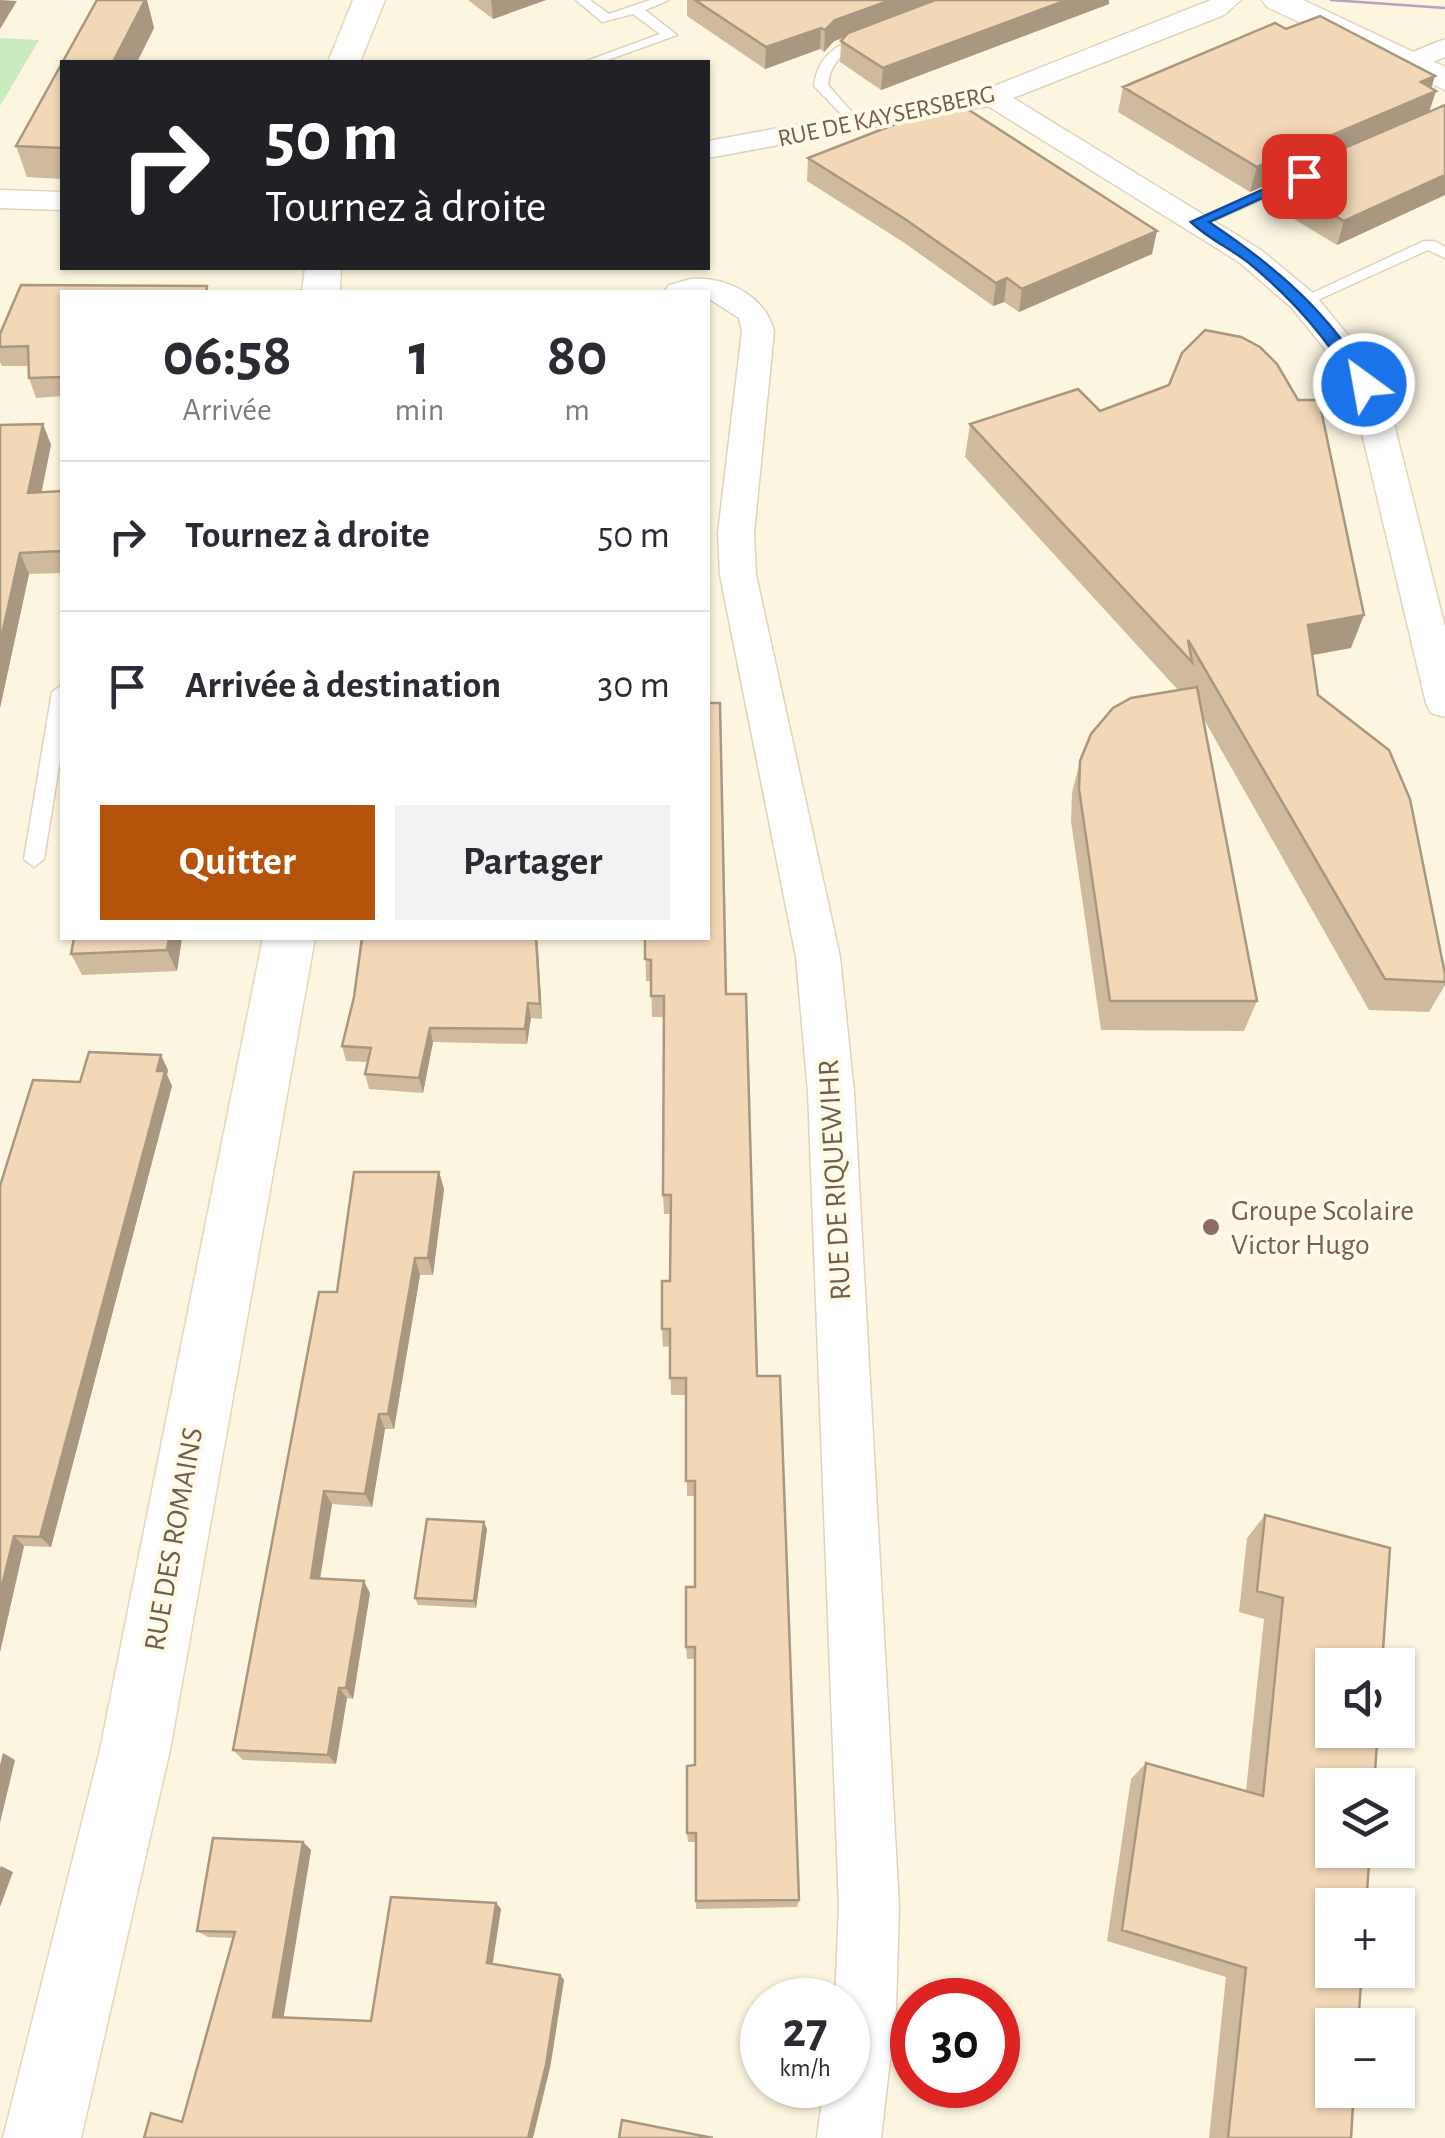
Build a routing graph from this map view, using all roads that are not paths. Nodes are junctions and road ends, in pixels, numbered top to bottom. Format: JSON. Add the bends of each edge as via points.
{"nodes":[{"id":1,"x":369,"y":0,"type":"edge"},
{"id":2,"x":582,"y":0,"type":"edge"},
{"id":3,"x":662,"y":0,"type":"edge"},
{"id":4,"x":1228,"y":0,"type":"edge"},
{"id":5,"x":1278,"y":0,"type":"edge"},
{"id":6,"x":1341,"y":0,"type":"edge"},
{"id":7,"x":635,"y":10,"type":"junction"},
{"id":8,"x":876,"y":35,"type":"edge"},
{"id":9,"x":1436,"y":59,"type":"edge"},
{"id":10,"x":345,"y":60,"type":"edge"},
{"id":11,"x":596,"y":60,"type":"edge"},
{"id":12,"x":992,"y":97,"type":"junction"},
{"id":13,"x":856,"y":125,"type":"junction"},
{"id":14,"x":710,"y":150,"type":"edge"},
{"id":15,"x":1304,"y":176,"type":"edge"},
{"id":16,"x":0,"y":199,"type":"edge"},
{"id":17,"x":60,"y":201,"type":"edge"},
{"id":18,"x":1198,"y":222,"type":"junction"},
{"id":19,"x":1437,"y":240,"type":"edge"},
{"id":20,"x":1445,"y":253,"type":"edge"},
{"id":21,"x":690,"y":290,"type":"edge"},
{"id":22,"x":1303,"y":301,"type":"junction"},
{"id":23,"x":60,"y":704,"type":"edge"},
{"id":24,"x":1445,"y":704,"type":"edge"},
{"id":25,"x":34,"y":859,"type":"dead end"},
{"id":26,"x":288,"y":940,"type":"edge"},
{"id":27,"x":42,"y":2138,"type":"edge"},
{"id":28,"x":849,"y":2138,"type":"edge"}],
"edges":[{"from":1,"to":10,"type":"main road"},
{"from":2,"to":7,"type":"lane","via":[[607,19]]},
{"from":3,"to":7,"type":"lane"},
{"from":4,"to":12,"type":"street","name":"RUE DE KAYSERSBERG"},
{"from":5,"to":9,"type":"main road"},
{"from":6,"to":9,"type":"main road"},
{"from":7,"to":11,"type":"lane","via":[[670,34]]},
{"from":8,"to":13,"type":"lane","via":[[840,48],[822,67],[822,86]]},
{"from":12,"to":13,"type":"street","name":"RUE DE KAYSERSBERG"},
{"from":12,"to":18,"type":"street"},
{"from":13,"to":14,"type":"street","name":"RUE DE KAYSERSBERG"},
{"from":15,"to":18,"type":"lane"},
{"from":16,"to":17,"type":"street"},
{"from":18,"to":22,"type":"street"},
{"from":19,"to":20,"type":"lane"},
{"from":19,"to":22,"type":"lane"},
{"from":21,"to":28,"type":"street","name":"RUE DE RIQUEWIHR","via":[[722,292],[754,315],[758,330],[736,533],[738,575],[806,888],[828,1053],[869,1907]]},
{"from":22,"to":24,"type":"street","via":[[1340,346],[1373,408]]},
{"from":23,"to":25,"type":"lane"},
{"from":26,"to":27,"type":"main road","name":"RUE DES ROMAINS","via":[[135,1750]]}]}
